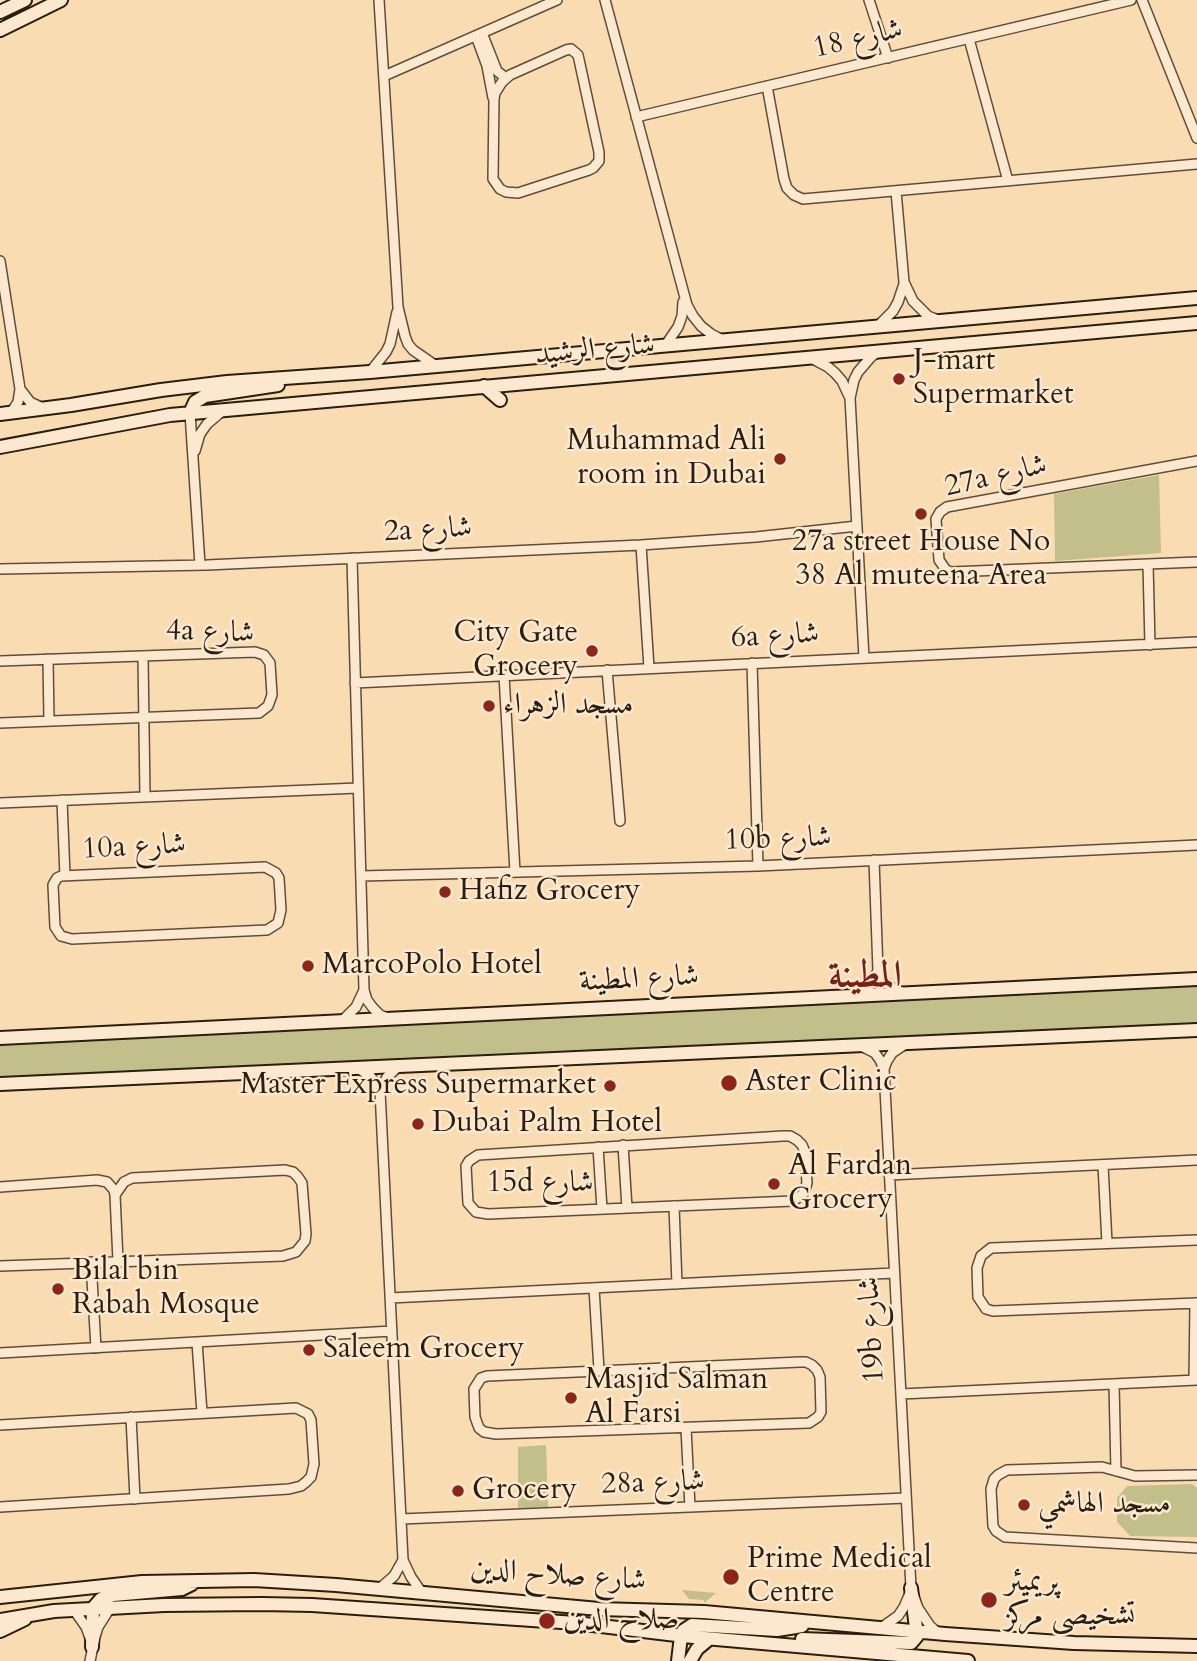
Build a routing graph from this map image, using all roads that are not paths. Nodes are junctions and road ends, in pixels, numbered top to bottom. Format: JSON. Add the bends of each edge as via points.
{"nodes":[{"id":1,"x":25,"y":0,"type":"edge"},
{"id":2,"x":61,"y":0,"type":"edge"},
{"id":3,"x":379,"y":0,"type":"edge"},
{"id":4,"x":556,"y":0,"type":"edge"},
{"id":5,"x":605,"y":0,"type":"edge"},
{"id":6,"x":869,"y":0,"type":"edge"},
{"id":7,"x":1131,"y":0,"type":"edge"},
{"id":8,"x":1142,"y":0,"type":"edge"},
{"id":9,"x":0,"y":12,"type":"edge"},
{"id":10,"x":0,"y":30,"type":"edge"},
{"id":11,"x":479,"y":34,"type":"junction"},
{"id":12,"x":969,"y":39,"type":"junction"},
{"id":13,"x":888,"y":58,"type":"junction"},
{"id":14,"x":384,"y":76,"type":"junction"},
{"id":15,"x":506,"y":78,"type":"junction"},
{"id":16,"x":767,"y":86,"type":"junction"},
{"id":17,"x":494,"y":99,"type":"junction"},
{"id":18,"x":636,"y":117,"type":"junction"},
{"id":19,"x":1197,"y":138,"type":"edge"},
{"id":20,"x":1197,"y":164,"type":"edge"},
{"id":21,"x":1008,"y":181,"type":"junction"},
{"id":22,"x":897,"y":191,"type":"junction"},
{"id":23,"x":0,"y":261,"type":"edge"},
{"id":24,"x":904,"y":282,"type":"junction"},
{"id":25,"x":683,"y":293,"type":"junction"},
{"id":26,"x":1197,"y":298,"type":"edge"},
{"id":27,"x":398,"y":307,"type":"junction"},
{"id":28,"x":938,"y":320,"type":"junction"},
{"id":29,"x":1197,"y":322,"type":"edge"},
{"id":30,"x":878,"y":326,"type":"junction"},
{"id":31,"x":722,"y":340,"type":"junction"},
{"id":32,"x":665,"y":346,"type":"junction"},
{"id":33,"x":877,"y":352,"type":"junction"},
{"id":34,"x":811,"y":358,"type":"junction"},
{"id":35,"x":436,"y":366,"type":"junction"},
{"id":36,"x":370,"y":372,"type":"junction"},
{"id":37,"x":293,"y":377,"type":"junction"},
{"id":38,"x":484,"y":386,"type":"junction"},
{"id":39,"x":20,"y":389,"type":"junction"},
{"id":40,"x":850,"y":398,"type":"junction"},
{"id":41,"x":500,"y":400,"type":"dead end"},
{"id":42,"x":45,"y":409,"type":"junction"},
{"id":43,"x":224,"y":410,"type":"junction"},
{"id":44,"x":190,"y":413,"type":"junction"},
{"id":45,"x":4,"y":415,"type":"edge"},
{"id":46,"x":0,"y":447,"type":"edge"},
{"id":47,"x":193,"y":456,"type":"junction"},
{"id":48,"x":1197,"y":461,"type":"edge"},
{"id":49,"x":857,"y":526,"type":"junction"},
{"id":50,"x":640,"y":545,"type":"junction"},
{"id":51,"x":352,"y":558,"type":"junction"},
{"id":52,"x":1197,"y":562,"type":"edge"},
{"id":53,"x":1147,"y":564,"type":"junction"},
{"id":54,"x":200,"y":565,"type":"junction"},
{"id":55,"x":0,"y":569,"type":"edge"},
{"id":56,"x":1197,"y":642,"type":"edge"},
{"id":57,"x":1150,"y":645,"type":"junction"},
{"id":58,"x":143,"y":656,"type":"junction"},
{"id":59,"x":864,"y":657,"type":"junction"},
{"id":60,"x":48,"y":659,"type":"junction"},
{"id":61,"x":0,"y":661,"type":"edge"},
{"id":62,"x":752,"y":663,"type":"junction"},
{"id":63,"x":649,"y":668,"type":"junction"},
{"id":64,"x":607,"y":670,"type":"junction"},
{"id":65,"x":504,"y":676,"type":"junction"},
{"id":66,"x":355,"y":683,"type":"junction"},
{"id":67,"x":144,"y":718,"type":"junction"},
{"id":68,"x":49,"y":721,"type":"junction"},
{"id":69,"x":0,"y":723,"type":"edge"},
{"id":70,"x":358,"y":788,"type":"junction"},
{"id":71,"x":145,"y":797,"type":"junction"},
{"id":72,"x":62,"y":800,"type":"junction"},
{"id":73,"x":0,"y":803,"type":"edge"},
{"id":74,"x":620,"y":821,"type":"dead end"},
{"id":75,"x":1197,"y":845,"type":"edge"},
{"id":76,"x":874,"y":860,"type":"junction"},
{"id":77,"x":758,"y":866,"type":"junction"},
{"id":78,"x":515,"y":872,"type":"junction"},
{"id":79,"x":65,"y":876,"type":"junction"},
{"id":80,"x":361,"y":876,"type":"junction"},
{"id":81,"x":878,"y":971,"type":"junction"},
{"id":82,"x":1197,"y":979,"type":"edge"},
{"id":83,"x":364,"y":990,"type":"junction"},
{"id":84,"x":910,"y":993,"type":"junction"},
{"id":85,"x":854,"y":996,"type":"junction"},
{"id":86,"x":390,"y":1019,"type":"junction"},
{"id":87,"x":342,"y":1021,"type":"junction"},
{"id":88,"x":1197,"y":1030,"type":"edge"},
{"id":89,"x":0,"y":1038,"type":"edge"},
{"id":90,"x":908,"y":1043,"type":"junction"},
{"id":91,"x":858,"y":1045,"type":"junction"},
{"id":92,"x":400,"y":1066,"type":"junction"},
{"id":93,"x":358,"y":1068,"type":"junction"},
{"id":94,"x":884,"y":1069,"type":"junction"},
{"id":95,"x":0,"y":1084,"type":"edge"},
{"id":96,"x":380,"y":1091,"type":"junction"},
{"id":97,"x":623,"y":1145,"type":"junction"},
{"id":98,"x":598,"y":1147,"type":"junction"},
{"id":99,"x":1197,"y":1160,"type":"edge"},
{"id":100,"x":1103,"y":1165,"type":"junction"},
{"id":101,"x":889,"y":1175,"type":"junction"},
{"id":102,"x":0,"y":1186,"type":"edge"},
{"id":103,"x":115,"y":1195,"type":"junction"},
{"id":104,"x":674,"y":1206,"type":"junction"},
{"id":105,"x":627,"y":1208,"type":"junction"},
{"id":106,"x":602,"y":1209,"type":"junction"},
{"id":107,"x":1197,"y":1240,"type":"edge"},
{"id":108,"x":1107,"y":1243,"type":"junction"},
{"id":109,"x":118,"y":1261,"type":"junction"},
{"id":110,"x":91,"y":1262,"type":"junction"},
{"id":111,"x":0,"y":1266,"type":"edge"},
{"id":112,"x":894,"y":1273,"type":"junction"},
{"id":113,"x":677,"y":1284,"type":"junction"},
{"id":114,"x":594,"y":1288,"type":"junction"},
{"id":115,"x":390,"y":1298,"type":"junction"},
{"id":116,"x":1196,"y":1303,"type":"edge"},
{"id":117,"x":392,"y":1331,"type":"junction"},
{"id":118,"x":197,"y":1342,"type":"junction"},
{"id":119,"x":96,"y":1348,"type":"junction"},
{"id":120,"x":0,"y":1353,"type":"edge"},
{"id":121,"x":599,"y":1370,"type":"junction"},
{"id":122,"x":1196,"y":1380,"type":"edge"},
{"id":123,"x":1114,"y":1384,"type":"junction"},
{"id":124,"x":901,"y":1394,"type":"junction"},
{"id":125,"x":202,"y":1413,"type":"junction"},
{"id":126,"x":131,"y":1417,"type":"junction"},
{"id":127,"x":0,"y":1425,"type":"edge"},
{"id":128,"x":686,"y":1428,"type":"junction"},
{"id":129,"x":1116,"y":1471,"type":"junction"},
{"id":130,"x":1197,"y":1475,"type":"edge"},
{"id":131,"x":906,"y":1498,"type":"junction"},
{"id":132,"x":135,"y":1499,"type":"junction"},
{"id":133,"x":0,"y":1507,"type":"edge"},
{"id":134,"x":690,"y":1507,"type":"junction"},
{"id":135,"x":401,"y":1519,"type":"junction"},
{"id":136,"x":1197,"y":1548,"type":"edge"},
{"id":137,"x":404,"y":1560,"type":"junction"},
{"id":138,"x":198,"y":1580,"type":"junction"},
{"id":139,"x":911,"y":1588,"type":"junction"},
{"id":140,"x":380,"y":1589,"type":"junction"},
{"id":141,"x":422,"y":1593,"type":"junction"},
{"id":142,"x":0,"y":1597,"type":"edge"},
{"id":143,"x":93,"y":1608,"type":"junction"},
{"id":144,"x":110,"y":1608,"type":"junction"},
{"id":145,"x":74,"y":1610,"type":"junction"},
{"id":146,"x":34,"y":1614,"type":"junction"},
{"id":147,"x":0,"y":1620,"type":"edge"},
{"id":148,"x":816,"y":1623,"type":"junction"},
{"id":149,"x":881,"y":1628,"type":"junction"},
{"id":150,"x":0,"y":1631,"type":"edge"},
{"id":151,"x":917,"y":1631,"type":"junction"},
{"id":152,"x":657,"y":1633,"type":"junction"},
{"id":153,"x":938,"y":1633,"type":"junction"},
{"id":154,"x":681,"y":1636,"type":"junction"},
{"id":155,"x":709,"y":1639,"type":"junction"},
{"id":156,"x":781,"y":1644,"type":"junction"},
{"id":157,"x":1197,"y":1646,"type":"edge"},
{"id":158,"x":92,"y":1647,"type":"junction"},
{"id":159,"x":90,"y":1661,"type":"edge"},
{"id":160,"x":677,"y":1661,"type":"edge"},
{"id":161,"x":690,"y":1661,"type":"edge"},
{"id":162,"x":968,"y":1661,"type":"edge"}],
"edges":[{"from":1,"to":9,"type":"main road"},
{"from":2,"to":10,"type":"main road"},
{"from":3,"to":14,"type":"street"},
{"from":4,"to":11,"type":"street"},
{"from":5,"to":18,"type":"street"},
{"from":6,"to":13,"type":"street"},
{"from":7,"to":12,"type":"street","name":"شارع 18"},
{"from":8,"to":19,"type":"street"},
{"from":11,"to":14,"type":"street"},
{"from":11,"to":15,"type":"street","via":[[497,71]]},
{"from":11,"to":17,"type":"street"},
{"from":12,"to":13,"type":"street","name":"شارع 18"},
{"from":12,"to":21,"type":"street"},
{"from":13,"to":16,"type":"street","name":"شارع 18"},
{"from":14,"to":27,"type":"street"},
{"from":15,"to":17,"type":"street"},
{"from":15,"to":17,"type":"street","via":[[574,50],[599,161],[589,170],[518,193],[500,189],[493,179]]},
{"from":16,"to":18,"type":"street","name":"شارع 18"},
{"from":16,"to":22,"type":"street","via":[[784,179],[794,195],[813,199]]},
{"from":18,"to":25,"type":"street"},
{"from":20,"to":21,"type":"street"},
{"from":21,"to":22,"type":"street"},
{"from":22,"to":24,"type":"street"},
{"from":23,"to":39,"type":"street"},
{"from":24,"to":28,"type":"street","via":[[920,309]]},
{"from":24,"to":30,"type":"street","via":[[893,311]]},
{"from":25,"to":31,"type":"street","via":[[693,316]]},
{"from":25,"to":32,"type":"street","via":[[678,327]]},
{"from":26,"to":28,"type":"main road","name":"شارع الرشيد"},
{"from":27,"to":35,"type":"street","via":[[408,344]]},
{"from":27,"to":36,"type":"street","via":[[390,344]]},
{"from":28,"to":30,"type":"main road","name":"شارع الرشيد"},
{"from":29,"to":33,"type":"main road","name":"شارع الرشيد"},
{"from":30,"to":31,"type":"main road","name":"شارع الرشيد"},
{"from":31,"to":32,"type":"main road","name":"شارع الرشيد"},
{"from":32,"to":35,"type":"main road","name":"شارع الرشيد"},
{"from":33,"to":34,"type":"main road","name":"شارع الرشيد"},
{"from":33,"to":40,"type":"street","via":[[858,372]]},
{"from":34,"to":38,"type":"main road","name":"شارع الرشيد"},
{"from":34,"to":40,"type":"street","via":[[835,373]]},
{"from":35,"to":36,"type":"main road","name":"شارع الرشيد"},
{"from":36,"to":37,"type":"main road","name":"شارع الرشيد"},
{"from":37,"to":42,"type":"main road","name":"شارع الرشيد","via":[[194,385]]},
{"from":37,"to":44,"type":"main road","via":[[278,385],[205,396],[195,402]]},
{"from":38,"to":41,"type":"main road"},
{"from":38,"to":43,"type":"main road","name":"شارع الرشيد"},
{"from":39,"to":42,"type":"street","via":[[30,402]]},
{"from":39,"to":45,"type":"street","via":[[18,402]]},
{"from":40,"to":49,"type":"street"},
{"from":42,"to":45,"type":"main road","name":"شارع الرشيد"},
{"from":43,"to":44,"type":"main road","name":"شارع الرشيد"},
{"from":43,"to":47,"type":"street","via":[[200,434]]},
{"from":44,"to":46,"type":"main road","name":"شارع الرشيد"},
{"from":44,"to":47,"type":"street"},
{"from":47,"to":54,"type":"street"},
{"from":48,"to":53,"type":"street","name":"27a شارع","via":[[947,507],[936,519],[939,560],[951,572]]},
{"from":49,"to":50,"type":"street","name":"2a شارع"},
{"from":49,"to":59,"type":"street"},
{"from":50,"to":51,"type":"street","name":"2a شارع"},
{"from":50,"to":63,"type":"street"},
{"from":51,"to":54,"type":"street","name":"2a شارع"},
{"from":51,"to":66,"type":"street"},
{"from":52,"to":53,"type":"street","name":"27a شارع"},
{"from":53,"to":57,"type":"street"},
{"from":54,"to":55,"type":"street","name":"2a شارع"},
{"from":56,"to":57,"type":"street","name":"6a شارع"},
{"from":57,"to":59,"type":"street","name":"6a شارع"},
{"from":58,"to":60,"type":"street","name":"4a شارع"},
{"from":58,"to":67,"type":"street"},
{"from":58,"to":67,"type":"street","name":"4a شارع","via":[[256,652],[268,659],[271,668],[271,701],[259,713]]},
{"from":59,"to":62,"type":"street","name":"6a شارع"},
{"from":60,"to":61,"type":"street","name":"4a شارع"},
{"from":60,"to":68,"type":"street"},
{"from":62,"to":63,"type":"street","name":"6a شارع"},
{"from":62,"to":77,"type":"street"},
{"from":63,"to":64,"type":"street","name":"6a شارع"},
{"from":64,"to":65,"type":"street","name":"6a شارع"},
{"from":64,"to":74,"type":"street"},
{"from":65,"to":66,"type":"street","name":"6a شارع"},
{"from":65,"to":78,"type":"street"},
{"from":66,"to":70,"type":"street"},
{"from":67,"to":68,"type":"street","name":"4a شارع"},
{"from":67,"to":71,"type":"street"},
{"from":68,"to":69,"type":"street","name":"4a شارع"},
{"from":70,"to":71,"type":"street"},
{"from":70,"to":80,"type":"street"},
{"from":71,"to":72,"type":"street"},
{"from":72,"to":73,"type":"street"},
{"from":72,"to":79,"type":"street"},
{"from":75,"to":76,"type":"street","name":"10b شارع"},
{"from":76,"to":77,"type":"street","name":"10b شارع"},
{"from":76,"to":81,"type":"street"},
{"from":77,"to":78,"type":"street","name":"10b شارع"},
{"from":78,"to":80,"type":"street","name":"10b شارع"},
{"from":79,"to":79,"type":"street","name":"10a شارع","via":[[265,867],[279,878],[281,917],[267,930],[72,939],[61,936],[54,922],[53,885]]},
{"from":80,"to":83,"type":"street"},
{"from":81,"to":84,"type":"street","via":[[891,987]]},
{"from":81,"to":85,"type":"street","via":[[869,987]]},
{"from":82,"to":84,"type":"main road","name":"شارع المطينة"},
{"from":83,"to":86,"type":"street","via":[[373,1008]]},
{"from":83,"to":87,"type":"street"},
{"from":84,"to":85,"type":"main road","name":"شارع المطينة"},
{"from":85,"to":86,"type":"main road","name":"شارع المطينة"},
{"from":86,"to":87,"type":"main road","name":"شارع المطينة"},
{"from":87,"to":89,"type":"main road","name":"شارع المطينة"},
{"from":88,"to":90,"type":"main road"},
{"from":90,"to":91,"type":"main road"},
{"from":90,"to":94,"type":"street","via":[[892,1053]]},
{"from":91,"to":92,"type":"main road"},
{"from":91,"to":94,"type":"street","via":[[875,1053]]},
{"from":92,"to":93,"type":"main road"},
{"from":92,"to":96,"type":"street"},
{"from":93,"to":95,"type":"main road"},
{"from":93,"to":96,"type":"street"},
{"from":94,"to":101,"type":"street","name":"19b شارع"},
{"from":96,"to":115,"type":"street"},
{"from":97,"to":98,"type":"street","name":"15d شارع"},
{"from":97,"to":104,"type":"street","name":"15d شارع","via":[[783,1136],[802,1145],[807,1183],[803,1194],[793,1201]]},
{"from":97,"to":105,"type":"street"},
{"from":98,"to":106,"type":"street"},
{"from":98,"to":106,"type":"street","name":"15d شارع","via":[[473,1156],[466,1166],[467,1197],[471,1208],[481,1214]]},
{"from":99,"to":100,"type":"street"},
{"from":100,"to":101,"type":"street"},
{"from":100,"to":108,"type":"street"},
{"from":101,"to":112,"type":"street","name":"19b شارع"},
{"from":102,"to":103,"type":"street","via":[[102,1180],[111,1185]]},
{"from":103,"to":109,"type":"street"},
{"from":103,"to":109,"type":"street","via":[[132,1178],[285,1170],[302,1183],[306,1234],[296,1252],[283,1256]]},
{"from":104,"to":105,"type":"street","name":"15d شارع"},
{"from":104,"to":113,"type":"street"},
{"from":105,"to":106,"type":"street","name":"15d شارع"},
{"from":107,"to":108,"type":"street"},
{"from":108,"to":116,"type":"street","via":[[991,1248],[978,1261],[978,1297],[986,1308],[1000,1312]]},
{"from":109,"to":110,"type":"street"},
{"from":110,"to":111,"type":"street"},
{"from":110,"to":119,"type":"street"},
{"from":112,"to":113,"type":"street"},
{"from":112,"to":124,"type":"street","name":"19b شارع"},
{"from":113,"to":114,"type":"street"},
{"from":114,"to":115,"type":"street"},
{"from":114,"to":121,"type":"street"},
{"from":115,"to":117,"type":"street"},
{"from":116,"to":122,"type":"street"},
{"from":117,"to":118,"type":"street"},
{"from":117,"to":135,"type":"street"},
{"from":118,"to":119,"type":"street"},
{"from":118,"to":125,"type":"street"},
{"from":119,"to":120,"type":"street"},
{"from":121,"to":128,"type":"street","via":[[487,1376],[474,1389],[476,1423],[484,1432],[496,1434]]},
{"from":121,"to":128,"type":"street","via":[[800,1362],[817,1370],[822,1407],[809,1423]]},
{"from":122,"to":123,"type":"street"},
{"from":123,"to":124,"type":"street"},
{"from":123,"to":129,"type":"street"},
{"from":124,"to":131,"type":"street","name":"19b شارع"},
{"from":125,"to":126,"type":"street"},
{"from":125,"to":132,"type":"street","via":[[303,1410],[313,1427],[311,1477],[289,1489]]},
{"from":126,"to":127,"type":"street"},
{"from":126,"to":132,"type":"street"},
{"from":128,"to":134,"type":"street"},
{"from":129,"to":130,"type":"street","via":[[1135,1476]]},
{"from":129,"to":136,"type":"street","via":[[1096,1467],[998,1475],[991,1489],[993,1526],[1010,1538]]},
{"from":131,"to":134,"type":"street","name":"28a شارع"},
{"from":131,"to":139,"type":"street","name":"19b شارع"},
{"from":132,"to":133,"type":"street"},
{"from":134,"to":135,"type":"street","name":"28a شارع"},
{"from":135,"to":137,"type":"street"},
{"from":137,"to":140,"type":"street"},
{"from":137,"to":141,"type":"street"},
{"from":138,"to":140,"type":"main road","name":"شارع صلاح الدين"},
{"from":138,"to":142,"type":"main road","name":"شارع صلاح الدين"},
{"from":138,"to":143,"type":"main road","via":[[182,1589],[107,1596]]},
{"from":139,"to":149,"type":"street","via":[[898,1616]]},
{"from":139,"to":151,"type":"main road"},
{"from":139,"to":153,"type":"street","name":"19b شارع","via":[[918,1608]]},
{"from":140,"to":141,"type":"main road","name":"شارع صلاح الدين"},
{"from":141,"to":148,"type":"main road","name":"شارع صلاح الدين"},
{"from":143,"to":144,"type":"main road","name":"شارع صلاح الدين"},
{"from":143,"to":145,"type":"main road","name":"شارع صلاح الدين"},
{"from":143,"to":158,"type":"main road"},
{"from":144,"to":152,"type":"main road","name":"شارع صلاح الدين","via":[[312,1605]]},
{"from":144,"to":158,"type":"street"},
{"from":145,"to":146,"type":"main road","name":"شارع صلاح الدين"},
{"from":145,"to":158,"type":"street"},
{"from":146,"to":147,"type":"main road","name":"شارع صلاح الدين"},
{"from":146,"to":150,"type":"main road"},
{"from":148,"to":149,"type":"main road","name":"شارع صلاح الدين"},
{"from":148,"to":154,"type":"main road","via":[[777,1630],[692,1625]]},
{"from":149,"to":151,"type":"main road","name":"شارع صلاح الدين"},
{"from":151,"to":153,"type":"main road","name":"شارع صلاح الدين"},
{"from":151,"to":156,"type":"main road","via":[[911,1643],[807,1639]]},
{"from":152,"to":154,"type":"main road","name":"شارع صلاح الدين"},
{"from":152,"to":160,"type":"main road"},
{"from":153,"to":157,"type":"main road","name":"شارع صلاح الدين"},
{"from":154,"to":155,"type":"main road","name":"شارع صلاح الدين"},
{"from":154,"to":160,"type":"main road"},
{"from":155,"to":156,"type":"main road","name":"شارع صلاح الدين"},
{"from":155,"to":161,"type":"main road"},
{"from":156,"to":162,"type":"main road","name":"شارع صلاح الدين"},
{"from":158,"to":159,"type":"street"}]}
